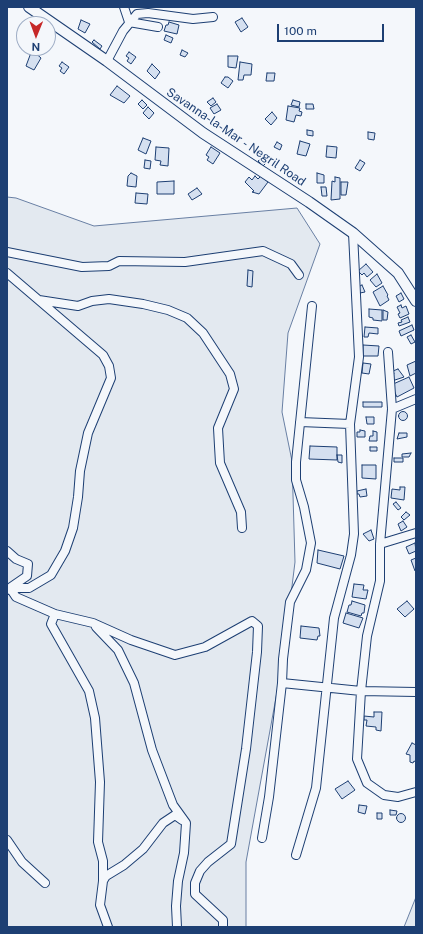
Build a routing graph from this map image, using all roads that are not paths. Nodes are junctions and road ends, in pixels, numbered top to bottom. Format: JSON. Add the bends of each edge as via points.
{"nodes":[{"id":1,"x":29,"y":7,"type":"edge"},
{"id":2,"x":124,"y":7,"type":"edge"},
{"id":3,"x":213,"y":17,"type":"dead end"},
{"id":4,"x":129,"y":22,"type":"junction"},
{"id":5,"x":158,"y":27,"type":"dead end"},
{"id":6,"x":107,"y":61,"type":"junction"},
{"id":7,"x":353,"y":233,"type":"junction"},
{"id":8,"x":7,"y":252,"type":"edge"},
{"id":9,"x":7,"y":273,"type":"edge"},
{"id":10,"x":298,"y":275,"type":"dead end"},
{"id":11,"x":38,"y":300,"type":"junction"},
{"id":12,"x":416,"y":301,"type":"edge"},
{"id":13,"x":312,"y":306,"type":"dead end"},
{"id":14,"x":388,"y":352,"type":"dead end"},
{"id":15,"x":416,"y":399,"type":"edge"},
{"id":16,"x":392,"y":409,"type":"junction"},
{"id":17,"x":300,"y":422,"type":"junction"},
{"id":18,"x":350,"y":424,"type":"junction"},
{"id":19,"x":242,"y":528,"type":"dead end"},
{"id":20,"x":416,"y":533,"type":"edge"},
{"id":21,"x":380,"y":544,"type":"junction"},
{"id":22,"x":7,"y":551,"type":"edge"},
{"id":23,"x":8,"y":589,"type":"edge"},
{"id":24,"x":55,"y":614,"type":"junction"},
{"id":25,"x":93,"y":623,"type":"junction"},
{"id":26,"x":282,"y":684,"type":"junction"},
{"id":27,"x":326,"y":689,"type":"junction"},
{"id":28,"x":360,"y":691,"type":"junction"},
{"id":29,"x":416,"y":692,"type":"edge"},
{"id":30,"x":416,"y":792,"type":"edge"},
{"id":31,"x":186,"y":823,"type":"junction"},
{"id":32,"x":262,"y":838,"type":"dead end"},
{"id":33,"x":7,"y":840,"type":"edge"},
{"id":34,"x":296,"y":855,"type":"dead end"},
{"id":35,"x":103,"y":881,"type":"junction"},
{"id":36,"x":45,"y":882,"type":"dead end"},
{"id":37,"x":108,"y":927,"type":"edge"},
{"id":38,"x":177,"y":927,"type":"edge"},
{"id":39,"x":223,"y":927,"type":"edge"}],
"edges":[{"from":1,"to":6,"type":"main road","name":"Savanna-la-Mar - Negril Road"},
{"from":2,"to":4,"type":"street"},
{"from":3,"to":4,"type":"street","via":[[193,19],[148,13],[137,14]]},
{"from":4,"to":5,"type":"street"},
{"from":4,"to":6,"type":"street"},
{"from":6,"to":7,"type":"main road","name":"Savanna-la-Mar - Negril Road","via":[[203,133]]},
{"from":7,"to":12,"type":"main road","name":"Savanna-la-Mar - Negril Road","via":[[398,273]]},
{"from":7,"to":18,"type":"street","via":[[358,357]]},
{"from":8,"to":10,"type":"street","via":[[82,267],[109,266],[119,261],[184,262],[263,251],[291,264]]},
{"from":9,"to":11,"type":"street"},
{"from":11,"to":19,"type":"street","via":[[78,306],[109,299],[143,304],[187,318],[203,333],[230,374],[234,388],[218,428],[218,446],[220,463],[241,512]]},
{"from":11,"to":23,"type":"street","via":[[103,355],[109,366],[111,378],[88,433],[72,528],[65,551],[51,575],[29,588]]},
{"from":13,"to":17,"type":"street"},
{"from":14,"to":16,"type":"street"},
{"from":15,"to":16,"type":"street"},
{"from":16,"to":21,"type":"street"},
{"from":17,"to":18,"type":"street"},
{"from":17,"to":26,"type":"street","via":[[296,480],[311,543],[306,570],[290,602]]},
{"from":18,"to":27,"type":"street","via":[[354,534],[334,618]]},
{"from":20,"to":21,"type":"street"},
{"from":21,"to":28,"type":"street","via":[[380,581],[367,636]]},
{"from":22,"to":23,"type":"street","via":[[16,559],[28,564],[27,576]]},
{"from":23,"to":24,"type":"street","via":[[16,597]]},
{"from":24,"to":25,"type":"street"},
{"from":24,"to":35,"type":"street","via":[[51,624],[89,691],[95,718],[100,782],[98,842],[103,861]]},
{"from":25,"to":31,"type":"street","via":[[118,650],[134,683],[152,750],[173,805]]},
{"from":25,"to":39,"type":"street","via":[[131,640],[175,655],[205,647],[252,621],[258,626],[246,749],[232,844],[208,862],[195,882],[195,894],[223,920]]},
{"from":26,"to":27,"type":"street"},
{"from":26,"to":32,"type":"street"},
{"from":27,"to":28,"type":"street"},
{"from":27,"to":34,"type":"street","via":[[316,788]]},
{"from":28,"to":29,"type":"street"},
{"from":28,"to":30,"type":"street","via":[[357,759],[367,783],[384,795],[398,797]]},
{"from":31,"to":35,"type":"street","via":[[175,815],[163,823],[144,849],[106,876]]},
{"from":31,"to":38,"type":"street","via":[[184,853],[177,887]]},
{"from":33,"to":36,"type":"street","via":[[22,862]]},
{"from":35,"to":37,"type":"street","via":[[100,905]]}]}
